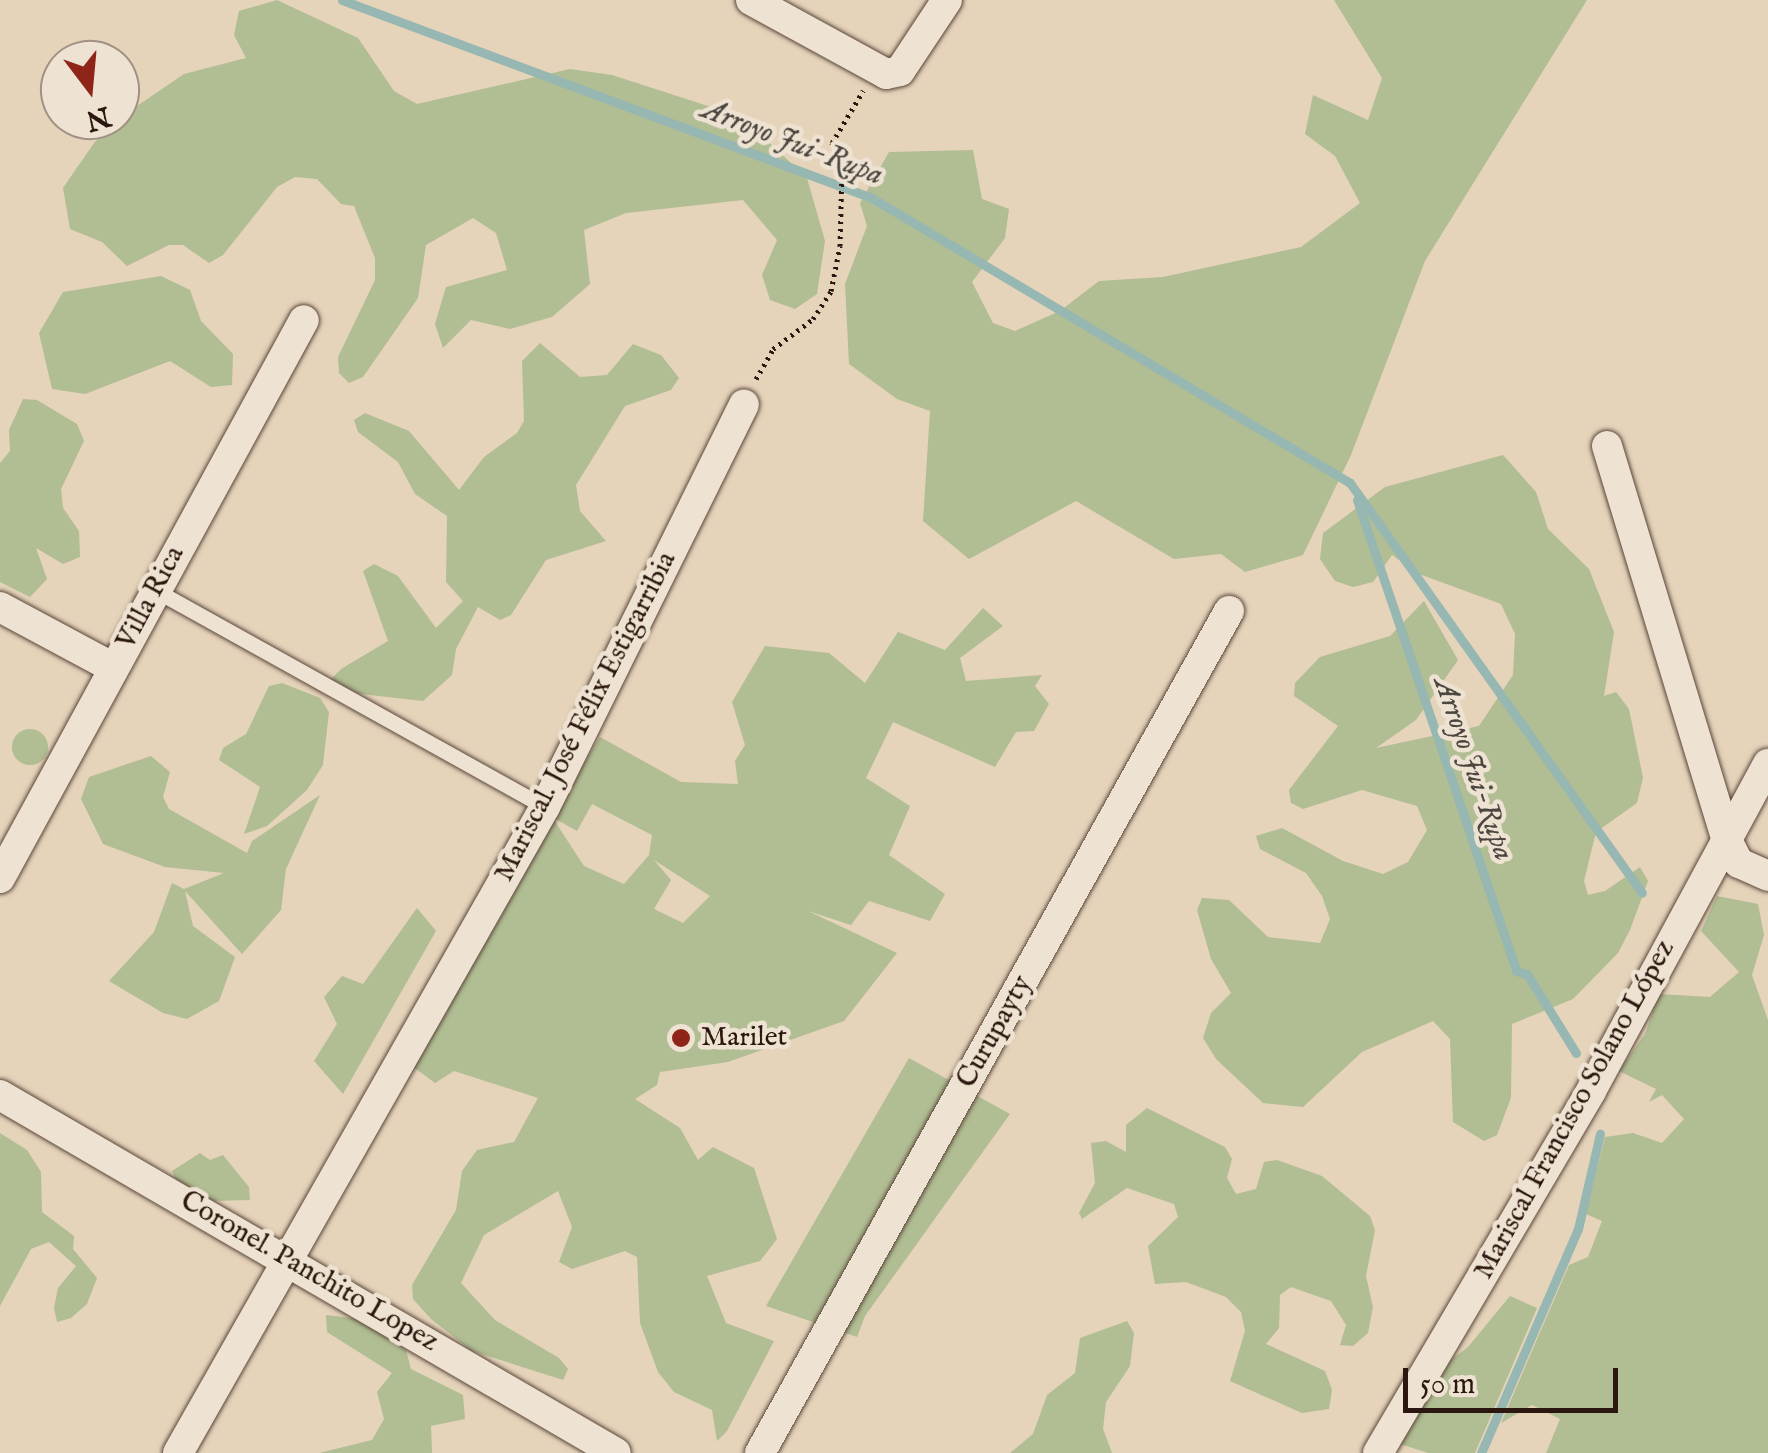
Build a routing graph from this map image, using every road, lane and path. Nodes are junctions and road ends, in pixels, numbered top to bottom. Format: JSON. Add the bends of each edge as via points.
{"nodes":[{"id":1,"x":751,"y":0,"type":"edge"},
{"id":2,"x":948,"y":0,"type":"edge"},
{"id":3,"x":875,"y":72,"type":"junction"},
{"id":4,"x":304,"y":320,"type":"dead end"},
{"id":5,"x":744,"y":404,"type":"joint"},
{"id":6,"x":1607,"y":446,"type":"dead end"},
{"id":7,"x":155,"y":590,"type":"junction"},
{"id":8,"x":0,"y":607,"type":"edge"},
{"id":9,"x":1229,"y":611,"type":"dead end"},
{"id":10,"x":114,"y":668,"type":"junction"},
{"id":11,"x":1768,"y":764,"type":"edge"},
{"id":12,"x":546,"y":807,"type":"junction"},
{"id":13,"x":1726,"y":838,"type":"junction"},
{"id":14,"x":1768,"y":876,"type":"edge"},
{"id":15,"x":0,"y":878,"type":"edge"},
{"id":16,"x":0,"y":1095,"type":"edge"},
{"id":17,"x":286,"y":1257,"type":"junction"},
{"id":18,"x":178,"y":1453,"type":"edge"},
{"id":19,"x":616,"y":1453,"type":"edge"},
{"id":20,"x":760,"y":1453,"type":"edge"},
{"id":21,"x":1378,"y":1453,"type":"edge"}],
"edges":[{"from":1,"to":3,"type":"street"},
{"from":2,"to":3,"type":"street","via":[[900,71]]},
{"from":3,"to":5,"type":"path","via":[[832,143],[842,172],[831,291],[813,318],[763,362]]},
{"from":4,"to":7,"type":"street","name":"Villa Rica"},
{"from":5,"to":12,"type":"street","name":"Mariscal. José Félix Estigarribia"},
{"from":6,"to":13,"type":"street"},
{"from":7,"to":10,"type":"street","name":"Villa Rica"},
{"from":7,"to":12,"type":"lane"},
{"from":8,"to":10,"type":"street"},
{"from":9,"to":20,"type":"street","name":"Curupayty"},
{"from":10,"to":15,"type":"street","name":"Villa Rica"},
{"from":11,"to":13,"type":"street","name":"Mariscal Francisco Solano López"},
{"from":12,"to":17,"type":"street","name":"Mariscal. José Félix Estigarribia"},
{"from":13,"to":14,"type":"street","via":[[1739,863]]},
{"from":13,"to":21,"type":"street","name":"Mariscal Francisco Solano López","via":[[1590,1092]]},
{"from":16,"to":17,"type":"street","name":"Coronel. Panchito Lopez"},
{"from":17,"to":18,"type":"street","name":"Mariscal. José Félix Estigarribia"},
{"from":17,"to":19,"type":"street","name":"Coronel. Panchito Lopez"}]}
